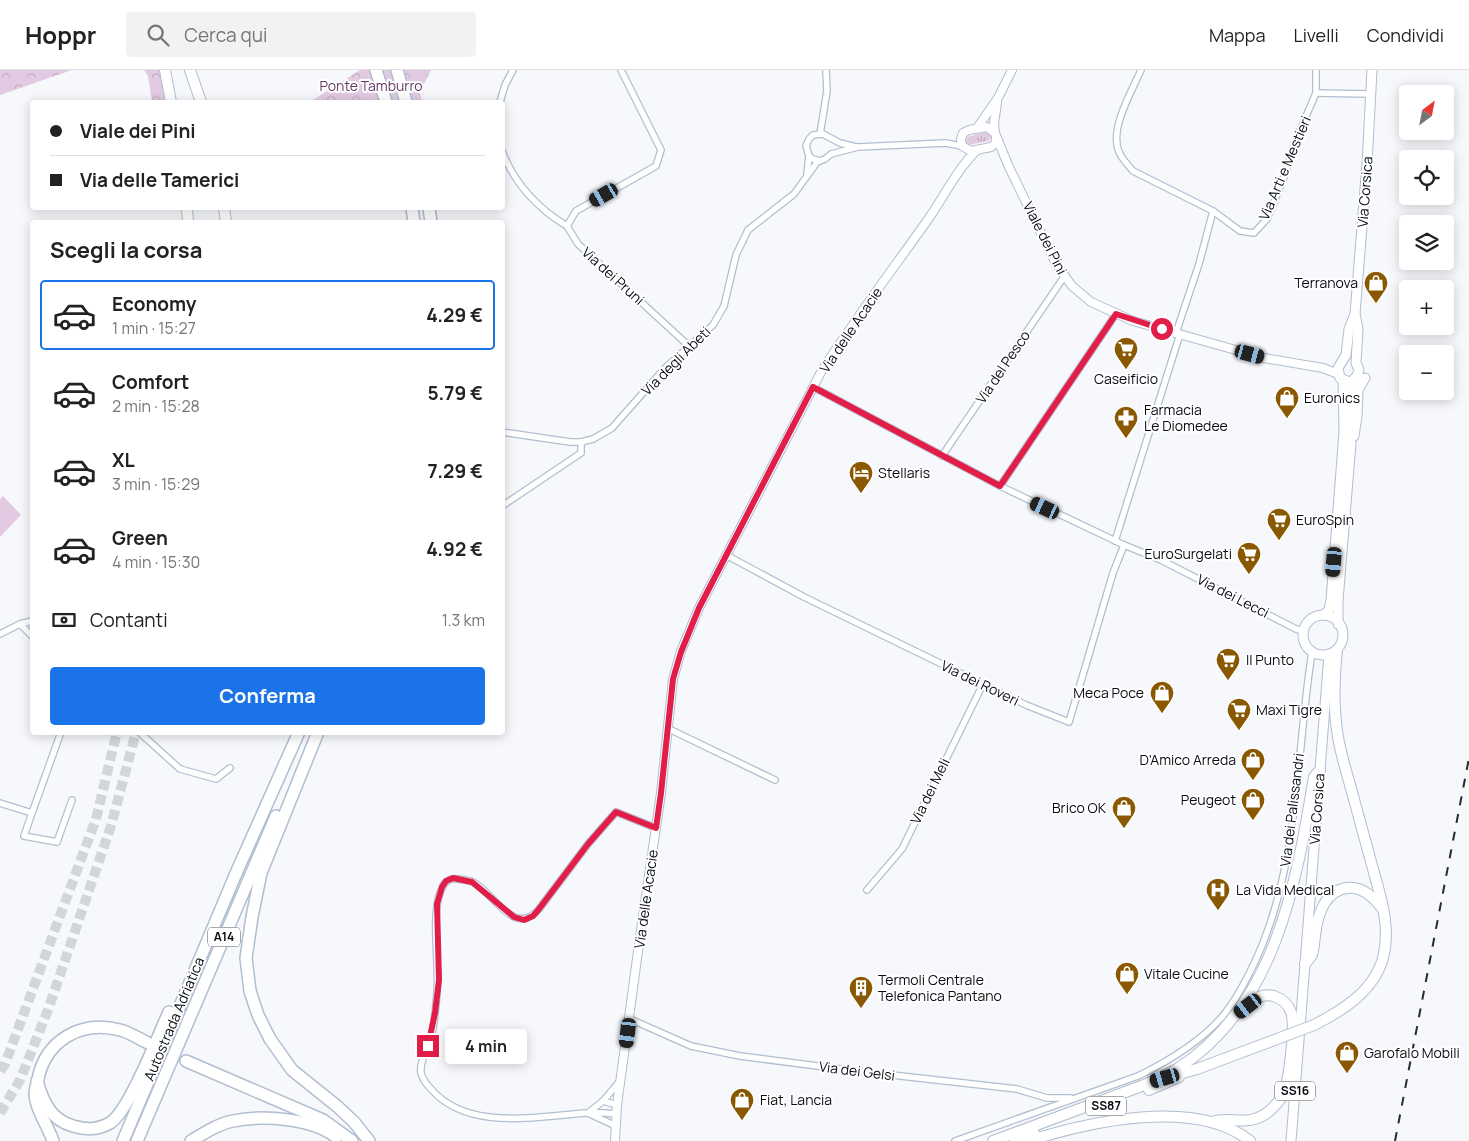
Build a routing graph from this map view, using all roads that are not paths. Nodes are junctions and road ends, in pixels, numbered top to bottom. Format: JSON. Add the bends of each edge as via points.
{"nodes":[{"id":1,"x":165,"y":70,"type":"edge"},
{"id":2,"x":190,"y":70,"type":"edge"},
{"id":3,"x":376,"y":70,"type":"edge"},
{"id":4,"x":397,"y":70,"type":"edge"},
{"id":5,"x":513,"y":70,"type":"edge"},
{"id":6,"x":621,"y":70,"type":"edge"},
{"id":7,"x":826,"y":70,"type":"edge"},
{"id":8,"x":1012,"y":70,"type":"edge"},
{"id":9,"x":1141,"y":70,"type":"edge"},
{"id":10,"x":1316,"y":70,"type":"edge"},
{"id":11,"x":1372,"y":70,"type":"edge"},
{"id":12,"x":1316,"y":93,"type":"junction"},
{"id":13,"x":1370,"y":94,"type":"junction"},
{"id":14,"x":998,"y":98,"type":"junction"},
{"id":15,"x":171,"y":100,"type":"edge"},
{"id":16,"x":200,"y":100,"type":"edge"},
{"id":17,"x":385,"y":100,"type":"edge"},
{"id":18,"x":405,"y":100,"type":"edge"},
{"id":19,"x":501,"y":100,"type":"edge"},
{"id":20,"x":977,"y":129,"type":"junction"},
{"id":21,"x":820,"y":134,"type":"junction"},
{"id":22,"x":996,"y":134,"type":"junction"},
{"id":23,"x":962,"y":136,"type":"junction"},
{"id":24,"x":829,"y":139,"type":"junction"},
{"id":25,"x":945,"y":143,"type":"junction"},
{"id":26,"x":858,"y":147,"type":"junction"},
{"id":27,"x":963,"y":147,"type":"junction"},
{"id":28,"x":988,"y":149,"type":"junction"},
{"id":29,"x":977,"y":150,"type":"junction"},
{"id":30,"x":831,"y":154,"type":"junction"},
{"id":31,"x":808,"y":156,"type":"junction"},
{"id":32,"x":505,"y":158,"type":"edge"},
{"id":33,"x":818,"y":161,"type":"junction"},
{"id":34,"x":1008,"y":165,"type":"junction"},
{"id":35,"x":963,"y":166,"type":"junction"},
{"id":36,"x":807,"y":174,"type":"junction"},
{"id":37,"x":1213,"y":211,"type":"junction"},
{"id":38,"x":567,"y":226,"type":"junction"},
{"id":39,"x":1064,"y":277,"type":"junction"},
{"id":40,"x":1116,"y":314,"type":"junction"},
{"id":41,"x":1355,"y":314,"type":"junction"},
{"id":42,"x":1178,"y":334,"type":"junction"},
{"id":43,"x":690,"y":347,"type":"junction"},
{"id":44,"x":1344,"y":361,"type":"junction"},
{"id":45,"x":1356,"y":363,"type":"junction"},
{"id":46,"x":1323,"y":368,"type":"junction"},
{"id":47,"x":1340,"y":377,"type":"junction"},
{"id":48,"x":1365,"y":378,"type":"dead end"},
{"id":49,"x":1353,"y":380,"type":"junction"},
{"id":50,"x":813,"y":387,"type":"junction"},
{"id":51,"x":505,"y":432,"type":"edge"},
{"id":52,"x":581,"y":442,"type":"junction"},
{"id":53,"x":1351,"y":443,"type":"junction"},
{"id":54,"x":942,"y":456,"type":"junction"},
{"id":55,"x":1000,"y":486,"type":"junction"},
{"id":56,"x":505,"y":504,"type":"edge"},
{"id":57,"x":1115,"y":541,"type":"junction"},
{"id":58,"x":1124,"y":545,"type":"junction"},
{"id":59,"x":726,"y":555,"type":"junction"},
{"id":60,"x":1324,"y":616,"type":"junction"},
{"id":61,"x":30,"y":622,"type":"edge"},
{"id":62,"x":20,"y":624,"type":"junction"},
{"id":63,"x":1338,"y":624,"type":"junction"},
{"id":64,"x":1303,"y":631,"type":"junction"},
{"id":65,"x":0,"y":634,"type":"edge"},
{"id":66,"x":30,"y":634,"type":"edge"},
{"id":67,"x":1312,"y":652,"type":"junction"},
{"id":68,"x":1333,"y":652,"type":"junction"},
{"id":69,"x":983,"y":684,"type":"junction"},
{"id":70,"x":669,"y":729,"type":"junction"},
{"id":71,"x":60,"y":735,"type":"edge"},
{"id":72,"x":142,"y":735,"type":"edge"},
{"id":73,"x":298,"y":735,"type":"edge"},
{"id":74,"x":311,"y":735,"type":"edge"},
{"id":75,"x":317,"y":735,"type":"edge"},
{"id":76,"x":230,"y":768,"type":"dead end"},
{"id":77,"x":1320,"y":770,"type":"junction"},
{"id":78,"x":776,"y":780,"type":"dead end"},
{"id":79,"x":72,"y":800,"type":"dead end"},
{"id":80,"x":0,"y":803,"type":"edge"},
{"id":81,"x":32,"y":813,"type":"junction"},
{"id":82,"x":656,"y":828,"type":"junction"},
{"id":83,"x":237,"y":871,"type":"junction"},
{"id":84,"x":867,"y":890,"type":"dead end"},
{"id":85,"x":1383,"y":909,"type":"junction"},
{"id":86,"x":1305,"y":964,"type":"junction"},
{"id":87,"x":1236,"y":1015,"type":"junction"},
{"id":88,"x":630,"y":1019,"type":"junction"},
{"id":89,"x":148,"y":1043,"type":"dead end"},
{"id":90,"x":186,"y":1060,"type":"dead end"},
{"id":91,"x":1197,"y":1069,"type":"junction"},
{"id":92,"x":622,"y":1078,"type":"junction"},
{"id":93,"x":37,"y":1081,"type":"junction"},
{"id":94,"x":1150,"y":1082,"type":"junction"},
{"id":95,"x":1090,"y":1094,"type":"junction"},
{"id":96,"x":603,"y":1101,"type":"junction"},
{"id":97,"x":617,"y":1105,"type":"junction"},
{"id":98,"x":588,"y":1113,"type":"junction"},
{"id":99,"x":617,"y":1114,"type":"junction"},
{"id":100,"x":1212,"y":1122,"type":"junction"},
{"id":101,"x":616,"y":1126,"type":"junction"},
{"id":102,"x":53,"y":1141,"type":"edge"},
{"id":103,"x":123,"y":1141,"type":"edge"},
{"id":104,"x":136,"y":1141,"type":"edge"},
{"id":105,"x":191,"y":1141,"type":"edge"},
{"id":106,"x":341,"y":1141,"type":"edge"},
{"id":107,"x":352,"y":1141,"type":"edge"},
{"id":108,"x":370,"y":1141,"type":"edge"},
{"id":109,"x":615,"y":1141,"type":"edge"},
{"id":110,"x":955,"y":1141,"type":"edge"},
{"id":111,"x":993,"y":1141,"type":"edge"},
{"id":112,"x":1015,"y":1141,"type":"edge"},
{"id":113,"x":1028,"y":1141,"type":"edge"},
{"id":114,"x":1250,"y":1141,"type":"edge"},
{"id":115,"x":1291,"y":1141,"type":"edge"}],
"edges":[{"from":1,"to":15,"type":"highway"},
{"from":2,"to":16,"type":"highway"},
{"from":3,"to":17,"type":"highway"},
{"from":4,"to":18,"type":"highway"},
{"from":5,"to":19,"type":"street"},
{"from":6,"to":38,"type":"street","via":[[661,150],[656,166],[576,211]]},
{"from":7,"to":21,"type":"street","via":[[827,91]]},
{"from":8,"to":14,"type":"street"},
{"from":9,"to":37,"type":"street","name":"Via Arti e Mestieri","via":[[1118,125],[1118,151],[1133,171]]},
{"from":10,"to":12,"type":"street","name":"Via Arti e Mestieri"},
{"from":11,"to":13,"type":"main road","name":"Via Corsica"},
{"from":12,"to":13,"type":"street"},
{"from":12,"to":37,"type":"street","name":"Via Arti e Mestieri","via":[[1267,219],[1254,233],[1240,230]]},
{"from":13,"to":41,"type":"main road","name":"Via Corsica"},
{"from":14,"to":20,"type":"street"},
{"from":14,"to":22,"type":"street"},
{"from":20,"to":22,"type":"street","via":[[987,127]]},
{"from":20,"to":23,"type":"street","via":[[966,131]]},
{"from":21,"to":24,"type":"street","name":"Via degli Abeti"},
{"from":21,"to":31,"type":"street","via":[[807,141]]},
{"from":22,"to":28,"type":"street","via":[[996,143]]},
{"from":22,"to":34,"type":"street","name":"Viale dei Pini"},
{"from":23,"to":25,"type":"street","name":"Via degli Abeti"},
{"from":23,"to":27,"type":"street"},
{"from":24,"to":26,"type":"street","name":"Via degli Abeti"},
{"from":24,"to":30,"type":"street"},
{"from":25,"to":26,"type":"street","name":"Via degli Abeti"},
{"from":25,"to":27,"type":"street","name":"Via degli Abeti"},
{"from":26,"to":30,"type":"street","name":"Via degli Abeti"},
{"from":27,"to":29,"type":"street"},
{"from":27,"to":35,"type":"street","name":"Via delle Acacie"},
{"from":28,"to":29,"type":"street"},
{"from":28,"to":34,"type":"street","name":"Viale dei Pini"},
{"from":29,"to":35,"type":"street","name":"Via delle Acacie"},
{"from":30,"to":33,"type":"street","name":"Via degli Abeti"},
{"from":31,"to":33,"type":"street"},
{"from":31,"to":36,"type":"street"},
{"from":32,"to":38,"type":"street","via":[[532,198]]},
{"from":33,"to":36,"type":"street","name":"Via degli Abeti"},
{"from":34,"to":39,"type":"street","name":"Viale dei Pini"},
{"from":35,"to":50,"type":"street","name":"Via delle Acacie","via":[[839,344]]},
{"from":36,"to":43,"type":"street","name":"Via degli Abeti","via":[[794,194],[748,230],[739,247],[719,316]]},
{"from":37,"to":42,"type":"street"},
{"from":38,"to":43,"type":"street","name":"Via dei Pruni","via":[[578,244]]},
{"from":39,"to":40,"type":"street","name":"Viale dei Pini","via":[[1091,302]]},
{"from":39,"to":54,"type":"street","name":"Via del Pesco"},
{"from":40,"to":42,"type":"street","name":"Viale dei Pini"},
{"from":40,"to":55,"type":"street"},
{"from":41,"to":44,"type":"main road","name":"Via Corsica"},
{"from":41,"to":45,"type":"main road","name":"Via Corsica","number":"SS16","via":[[1358,329]]},
{"from":42,"to":46,"type":"street","name":"Viale dei Pini","via":[[1264,358]]},
{"from":42,"to":57,"type":"street"},
{"from":43,"to":52,"type":"street","name":"Via degli Abeti","via":[[665,368],[612,428]]},
{"from":44,"to":45,"type":"main road"},
{"from":44,"to":46,"type":"street","name":"Viale dei Pini"},
{"from":44,"to":47,"type":"main road","name":"Via Corsica","via":[[1338,366]]},
{"from":45,"to":49,"type":"main road","name":"Via Corsica","number":"SS16","via":[[1358,373]]},
{"from":46,"to":47,"type":"street","name":"Viale dei Pini"},
{"from":47,"to":49,"type":"main road"},
{"from":47,"to":60,"type":"main road","name":"Via Corsica","via":[[1344,432],[1331,600]]},
{"from":48,"to":53,"type":"main road","via":[[1358,390]]},
{"from":49,"to":53,"type":"main road","name":"Via Corsica","number":"SS16","via":[[1348,407]]},
{"from":50,"to":54,"type":"street","name":"Via dei Lecci"},
{"from":50,"to":59,"type":"street","name":"Via delle Acacie"},
{"from":51,"to":52,"type":"street","name":"Via degli Abeti"},
{"from":52,"to":56,"type":"street","via":[[581,453]]},
{"from":53,"to":63,"type":"main road","name":"Via Corsica","number":"SS16"},
{"from":54,"to":55,"type":"street","name":"Via dei Lecci"},
{"from":55,"to":57,"type":"street","name":"Via dei Lecci"},
{"from":57,"to":58,"type":"street","name":"Via dei Lecci"},
{"from":58,"to":64,"type":"street","name":"Via dei Lecci","via":[[1161,560]]},
{"from":58,"to":69,"type":"street","name":"Via dei Roveri","via":[[1069,722]]},
{"from":59,"to":69,"type":"street","name":"Via dei Roveri","via":[[804,597]]},
{"from":59,"to":70,"type":"street","name":"Via delle Acacie","via":[[681,652],[673,679]]},
{"from":60,"to":63,"type":"main road"},
{"from":60,"to":64,"type":"main road","via":[[1308,621]]},
{"from":61,"to":62,"type":"street"},
{"from":62,"to":65,"type":"street"},
{"from":62,"to":66,"type":"street"},
{"from":63,"to":68,"type":"main road","name":"Via Corsica","number":"SS16","via":[[1342,629],[1342,639]]},
{"from":64,"to":67,"type":"main road","via":[[1304,644]]},
{"from":67,"to":68,"type":"main road","via":[[1321,655]]},
{"from":67,"to":95,"type":"street","name":"Via dei Palissandri","via":[[1284,874],[1269,930],[1254,964],[1238,995],[1222,1016],[1192,1044],[1138,1076]]},
{"from":68,"to":77,"type":"main road","name":"Via Corsica","number":"SS16"},
{"from":68,"to":85,"type":"highway","via":[[1338,737]]},
{"from":69,"to":84,"type":"street","name":"Via dei Meli","via":[[902,849]]},
{"from":70,"to":78,"type":"street"},
{"from":70,"to":82,"type":"street","name":"Via delle Acacie"},
{"from":71,"to":81,"type":"street"},
{"from":72,"to":76,"type":"street","via":[[180,769],[216,779]]},
{"from":73,"to":83,"type":"highway","name":"Autostrada Adriatica","number":"A14"},
{"from":74,"to":104,"type":"highway","name":"Autostrada Adriatica","number":"A14"},
{"from":75,"to":108,"type":"highway","via":[[261,873],[246,958],[249,983],[258,1015],[292,1070],[349,1117]]},
{"from":77,"to":86,"type":"main road","name":"Via Corsica","number":"SS16"},
{"from":77,"to":87,"type":"highway","via":[[1314,777],[1302,847],[1283,920],[1271,954]]},
{"from":79,"to":81,"type":"street","via":[[58,842],[24,836]]},
{"from":80,"to":81,"type":"street"},
{"from":82,"to":88,"type":"street","name":"Via delle Acacie"},
{"from":82,"to":98,"type":"street","via":[[616,812],[539,909],[524,920],[514,917],[472,882],[453,878],[442,887],[437,904],[439,980],[432,1034],[421,1067],[425,1082],[446,1103],[466,1112],[510,1119]]},
{"from":83,"to":93,"type":"highway","via":[[142,1071],[124,1107],[112,1122],[97,1129],[83,1130],[67,1124],[53,1115],[43,1102]]},
{"from":83,"to":103,"type":"highway","name":"Autostrada Adriatica","number":"A14"},
{"from":85,"to":86,"type":"highway","via":[[1362,890],[1348,888],[1334,893],[1320,910],[1313,954]]},
{"from":85,"to":91,"type":"highway","bridge":true,"via":[[1386,937],[1383,958],[1369,984],[1351,1003],[1314,1025]]},
{"from":86,"to":115,"type":"main road","number":"SS16"},
{"from":87,"to":94,"type":"highway","via":[[1198,1054],[1176,1070]]},
{"from":87,"to":100,"type":"highway","via":[[1262,996],[1279,998],[1288,1007],[1293,1021],[1287,1082],[1281,1098],[1262,1116],[1240,1122],[1220,1119]]},
{"from":88,"to":92,"type":"street","name":"Via delle Acacie"},
{"from":88,"to":95,"type":"street","name":"Via dei Gelsi","via":[[691,1046],[740,1056],[1017,1089],[1047,1098],[1068,1099]]},
{"from":89,"to":93,"type":"highway","via":[[121,1030],[84,1029],[61,1039],[52,1048],[44,1058]]},
{"from":90,"to":107,"type":"highway","via":[[323,1120]]},
{"from":91,"to":94,"type":"highway"},
{"from":91,"to":112,"type":"highway","number":"SS87"},
{"from":92,"to":96,"type":"street"},
{"from":92,"to":97,"type":"street","name":"Via delle Acacie"},
{"from":93,"to":102,"type":"highway","via":[[38,1108]]},
{"from":94,"to":111,"type":"highway","number":"SS87"},
{"from":95,"to":110,"type":"street","name":"Via dei Palissandri"},
{"from":96,"to":97,"type":"street"},
{"from":96,"to":98,"type":"street"},
{"from":97,"to":99,"type":"street","name":"Via delle Acacie"},
{"from":98,"to":99,"type":"street"},
{"from":98,"to":101,"type":"street"},
{"from":99,"to":101,"type":"street","name":"Via delle Acacie"},
{"from":100,"to":113,"type":"highway","via":[[1173,1117],[1132,1119]]},
{"from":100,"to":114,"type":"highway"},
{"from":101,"to":109,"type":"street","name":"Via delle Acacie"},
{"from":105,"to":106,"type":"highway","via":[[233,1121],[276,1118],[299,1121],[333,1134]]}]}
